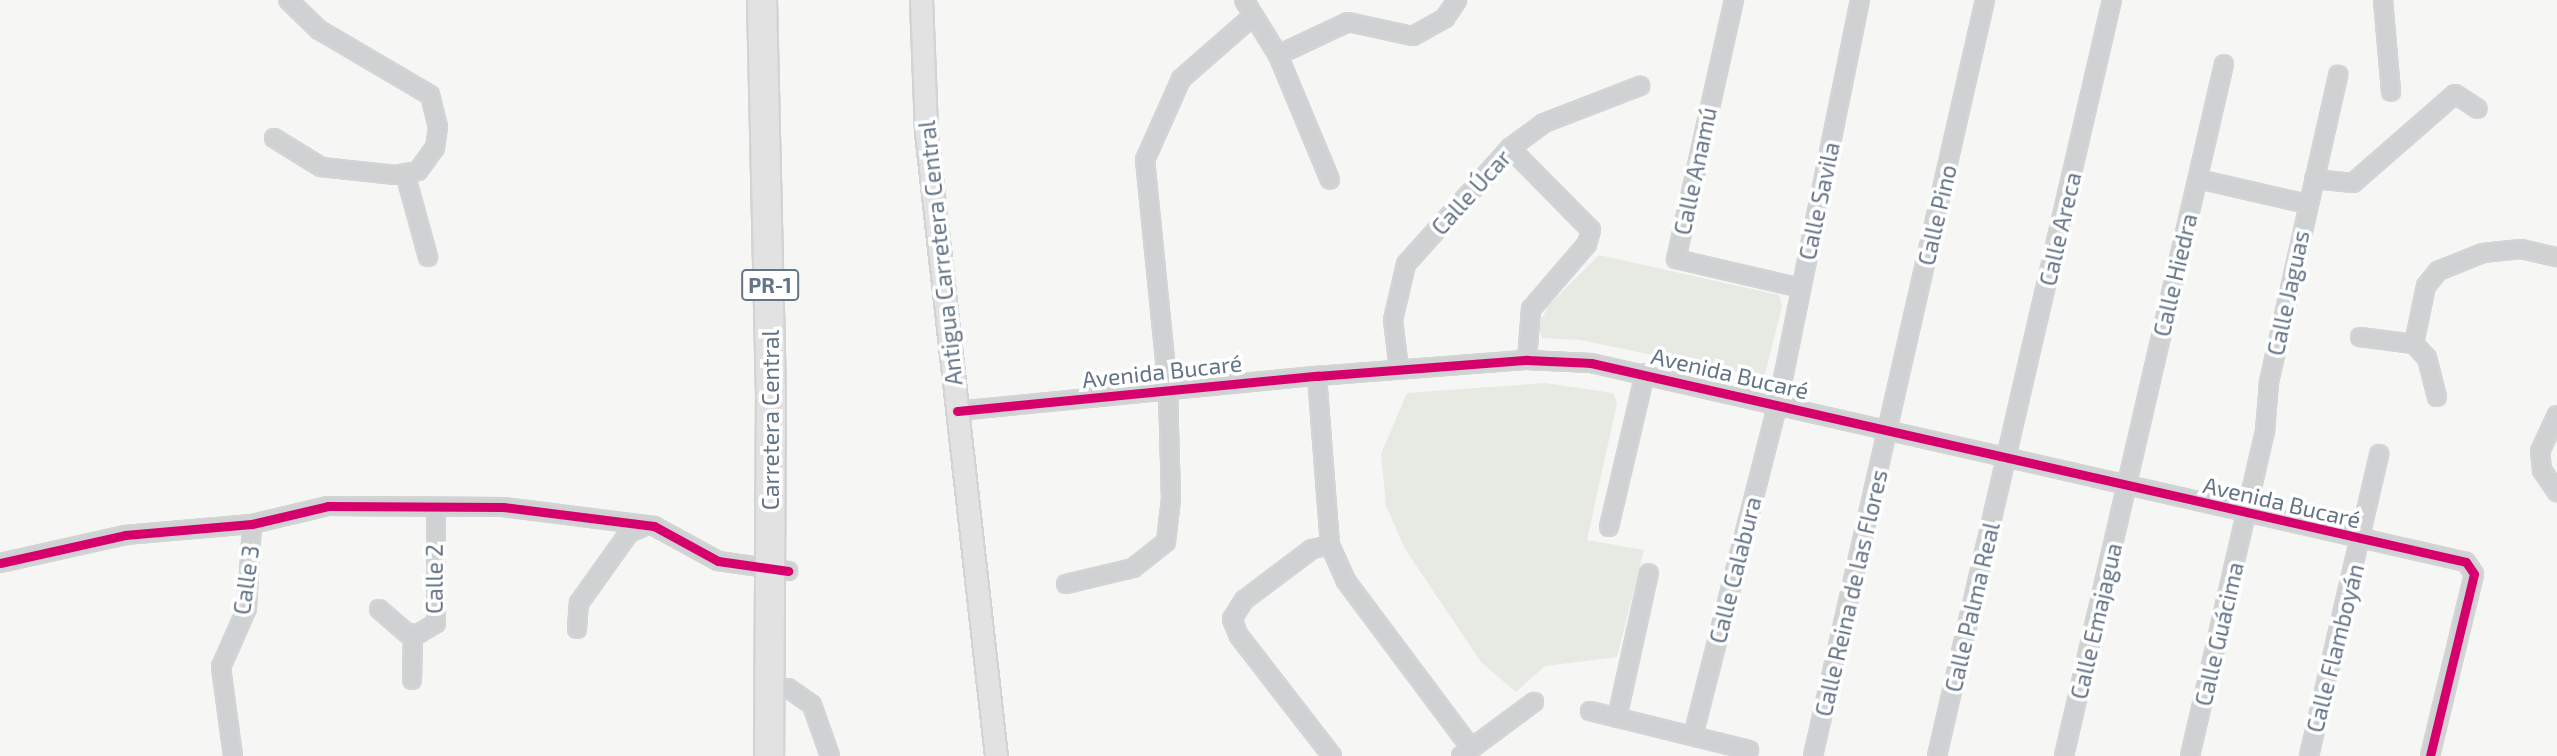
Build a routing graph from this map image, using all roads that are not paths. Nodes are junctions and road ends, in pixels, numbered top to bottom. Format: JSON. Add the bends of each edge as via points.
{"nodes":[{"id":1,"x":288,"y":0,"type":"edge"},
{"id":2,"x":762,"y":0,"type":"edge"},
{"id":3,"x":782,"y":0,"type":"edge"},
{"id":4,"x":921,"y":0,"type":"edge"},
{"id":5,"x":1244,"y":0,"type":"edge"},
{"id":6,"x":1457,"y":0,"type":"edge"},
{"id":7,"x":1734,"y":0,"type":"edge"},
{"id":8,"x":1860,"y":0,"type":"edge"},
{"id":9,"x":1985,"y":0,"type":"edge"},
{"id":10,"x":2112,"y":0,"type":"edge"},
{"id":11,"x":2383,"y":0,"type":"edge"},
{"id":12,"x":1253,"y":16,"type":"junction"},
{"id":13,"x":1278,"y":55,"type":"junction"},
{"id":14,"x":2224,"y":64,"type":"dead end"},
{"id":15,"x":2338,"y":75,"type":"dead end"},
{"id":16,"x":1640,"y":86,"type":"dead end"},
{"id":17,"x":2391,"y":92,"type":"dead end"},
{"id":18,"x":2478,"y":109,"type":"dead end"},
{"id":19,"x":274,"y":138,"type":"dead end"},
{"id":20,"x":1510,"y":148,"type":"junction"},
{"id":21,"x":405,"y":173,"type":"junction"},
{"id":22,"x":2198,"y":179,"type":"junction"},
{"id":23,"x":2314,"y":179,"type":"junction"},
{"id":24,"x":1330,"y":180,"type":"dead end"},
{"id":25,"x":2307,"y":204,"type":"junction"},
{"id":26,"x":428,"y":257,"type":"dead end"},
{"id":27,"x":2557,"y":257,"type":"edge"},
{"id":28,"x":1801,"y":288,"type":"junction"},
{"id":29,"x":2360,"y":337,"type":"dead end"},
{"id":30,"x":2414,"y":344,"type":"junction"},
{"id":31,"x":1527,"y":360,"type":"junction"},
{"id":32,"x":1399,"y":369,"type":"junction"},
{"id":33,"x":1645,"y":373,"type":"junction"},
{"id":34,"x":1318,"y":376,"type":"junction"},
{"id":35,"x":1168,"y":390,"type":"junction"},
{"id":36,"x":2437,"y":397,"type":"dead end"},
{"id":37,"x":1778,"y":403,"type":"junction"},
{"id":38,"x":957,"y":411,"type":"junction"},
{"id":39,"x":2557,"y":415,"type":"edge"},
{"id":40,"x":1888,"y":431,"type":"junction"},
{"id":41,"x":2379,"y":454,"type":"dead end"},
{"id":42,"x":2007,"y":458,"type":"junction"},
{"id":43,"x":2127,"y":485,"type":"junction"},
{"id":44,"x":2557,"y":492,"type":"edge"},
{"id":45,"x":436,"y":508,"type":"junction"},
{"id":46,"x":2248,"y":512,"type":"junction"},
{"id":47,"x":253,"y":524,"type":"junction"},
{"id":48,"x":648,"y":525,"type":"junction"},
{"id":49,"x":1609,"y":527,"type":"dead end"},
{"id":50,"x":2361,"y":541,"type":"junction"},
{"id":51,"x":1330,"y":545,"type":"junction"},
{"id":52,"x":0,"y":563,"type":"edge"},
{"id":53,"x":780,"y":571,"type":"junction"},
{"id":54,"x":1649,"y":573,"type":"dead end"},
{"id":55,"x":1066,"y":584,"type":"dead end"},
{"id":56,"x":379,"y":609,"type":"dead end"},
{"id":57,"x":577,"y":629,"type":"dead end"},
{"id":58,"x":413,"y":634,"type":"junction"},
{"id":59,"x":412,"y":680,"type":"dead end"},
{"id":60,"x":788,"y":688,"type":"junction"},
{"id":61,"x":1534,"y":702,"type":"dead end"},
{"id":62,"x":1590,"y":711,"type":"dead end"},
{"id":63,"x":1617,"y":718,"type":"junction"},
{"id":64,"x":1693,"y":736,"type":"junction"},
{"id":65,"x":1749,"y":750,"type":"dead end"},
{"id":66,"x":1466,"y":752,"type":"edge"},
{"id":67,"x":233,"y":756,"type":"edge"},
{"id":68,"x":769,"y":756,"type":"edge"},
{"id":69,"x":787,"y":756,"type":"edge"},
{"id":70,"x":830,"y":756,"type":"edge"},
{"id":71,"x":996,"y":756,"type":"edge"},
{"id":72,"x":1332,"y":756,"type":"edge"},
{"id":73,"x":1813,"y":756,"type":"edge"},
{"id":74,"x":1937,"y":756,"type":"edge"},
{"id":75,"x":2064,"y":756,"type":"edge"},
{"id":76,"x":2190,"y":756,"type":"edge"},
{"id":77,"x":2309,"y":756,"type":"edge"},
{"id":78,"x":2430,"y":756,"type":"edge"}],
"edges":[{"from":1,"to":21,"type":"street","via":[[319,30],[430,95],[438,127],[435,148],[418,171]]},
{"from":2,"to":53,"type":"highway","name":"Carretera Central","number":"PR-1"},
{"from":3,"to":53,"type":"highway","name":"Carretera Central","number":"PR-1"},
{"from":4,"to":38,"type":"street","name":"Antigua Carretera Central","via":[[926,132]]},
{"from":5,"to":12,"type":"street"},
{"from":6,"to":13,"type":"street","via":[[1445,18],[1413,36],[1348,22]]},
{"from":7,"to":28,"type":"street","name":"Calle Anamú","via":[[1676,259]]},
{"from":8,"to":28,"type":"street","name":"Calle Savila"},
{"from":9,"to":40,"type":"street","name":"Calle Pino"},
{"from":10,"to":42,"type":"street","name":"Calle Areca"},
{"from":11,"to":17,"type":"street"},
{"from":12,"to":13,"type":"street"},
{"from":12,"to":35,"type":"street","via":[[1181,79],[1145,160]]},
{"from":13,"to":24,"type":"street"},
{"from":14,"to":22,"type":"street","name":"Calle Hiedra"},
{"from":15,"to":23,"type":"street","name":"Calle Jaguas"},
{"from":16,"to":20,"type":"street","name":"Calle Úcar","via":[[1544,123]]},
{"from":18,"to":23,"type":"street","via":[[2455,94],[2353,183]]},
{"from":19,"to":21,"type":"street","via":[[321,167]]},
{"from":20,"to":31,"type":"street","via":[[1591,230],[1587,244],[1531,309]]},
{"from":20,"to":32,"type":"street","name":"Calle Úcar","via":[[1406,264],[1393,320]]},
{"from":21,"to":26,"type":"street"},
{"from":22,"to":25,"type":"street"},
{"from":22,"to":43,"type":"street","name":"Calle Hiedra"},
{"from":23,"to":25,"type":"street","name":"Calle Jaguas"},
{"from":25,"to":46,"type":"street","name":"Calle Jaguas"},
{"from":27,"to":30,"type":"street","via":[[2521,249],[2483,253],[2438,271],[2426,286]]},
{"from":28,"to":37,"type":"street","name":"Calle Savila"},
{"from":29,"to":30,"type":"street"},
{"from":30,"to":36,"type":"street","via":[[2427,358]]},
{"from":31,"to":32,"type":"street","name":"Avenida Bucaré"},
{"from":31,"to":33,"type":"street","name":"Avenida Bucaré"},
{"from":32,"to":34,"type":"street","name":"Avenida Bucaré"},
{"from":33,"to":37,"type":"street","name":"Avenida Bucaré"},
{"from":33,"to":49,"type":"street"},
{"from":34,"to":35,"type":"street","name":"Avenida Bucaré"},
{"from":34,"to":51,"type":"street"},
{"from":35,"to":38,"type":"street","name":"Avenida Bucaré"},
{"from":35,"to":55,"type":"street","via":[[1171,499],[1166,542],[1133,568]]},
{"from":37,"to":40,"type":"street","name":"Avenida Bucaré"},
{"from":37,"to":64,"type":"street","name":"Calle Calabura"},
{"from":38,"to":71,"type":"street","name":"Antigua Carretera Central"},
{"from":39,"to":44,"type":"street","via":[[2540,451],[2542,470]]},
{"from":40,"to":42,"type":"street","name":"Avenida Bucaré"},
{"from":40,"to":73,"type":"street","name":"Calle Reina de las Flores"},
{"from":41,"to":50,"type":"street","name":"Calle Flamboyán"},
{"from":42,"to":43,"type":"street","name":"Avenida Bucaré"},
{"from":42,"to":74,"type":"street","name":"Calle Palma Real"},
{"from":43,"to":46,"type":"street","name":"Avenida Bucaré"},
{"from":43,"to":75,"type":"street","name":"Calle Emajagua"},
{"from":45,"to":47,"type":"street","via":[[328,506]]},
{"from":45,"to":48,"type":"street","via":[[503,507]]},
{"from":45,"to":58,"type":"street","name":"Calle 2","via":[[436,624]]},
{"from":46,"to":50,"type":"street","name":"Avenida Bucaré"},
{"from":46,"to":76,"type":"street","name":"Calle Guácima"},
{"from":47,"to":52,"type":"street","via":[[125,535]]},
{"from":47,"to":67,"type":"street","name":"Calle 3","via":[[247,608],[221,667]]},
{"from":48,"to":53,"type":"street","via":[[718,561]]},
{"from":48,"to":57,"type":"street","via":[[629,533],[579,603]]},
{"from":50,"to":77,"type":"street","name":"Calle Flamboyán"},
{"from":50,"to":78,"type":"street","name":"Avenida Bucaré","via":[[2466,562],[2474,575]]},
{"from":51,"to":66,"type":"street","via":[[1346,581]]},
{"from":51,"to":72,"type":"street","via":[[1312,549],[1244,600],[1232,619],[1239,636]]},
{"from":53,"to":60,"type":"highway","name":"Carretera Central","number":"PR-1"},
{"from":53,"to":68,"type":"highway","name":"Carretera Central","number":"PR-1"},
{"from":54,"to":63,"type":"street"},
{"from":56,"to":58,"type":"street","name":"Calle 2"},
{"from":58,"to":59,"type":"street"},
{"from":60,"to":69,"type":"highway","name":"Carretera Central","number":"PR-1"},
{"from":60,"to":70,"type":"street","via":[[812,705]]},
{"from":61,"to":66,"type":"street"},
{"from":62,"to":63,"type":"street"},
{"from":63,"to":64,"type":"street"},
{"from":64,"to":65,"type":"street"}]}
